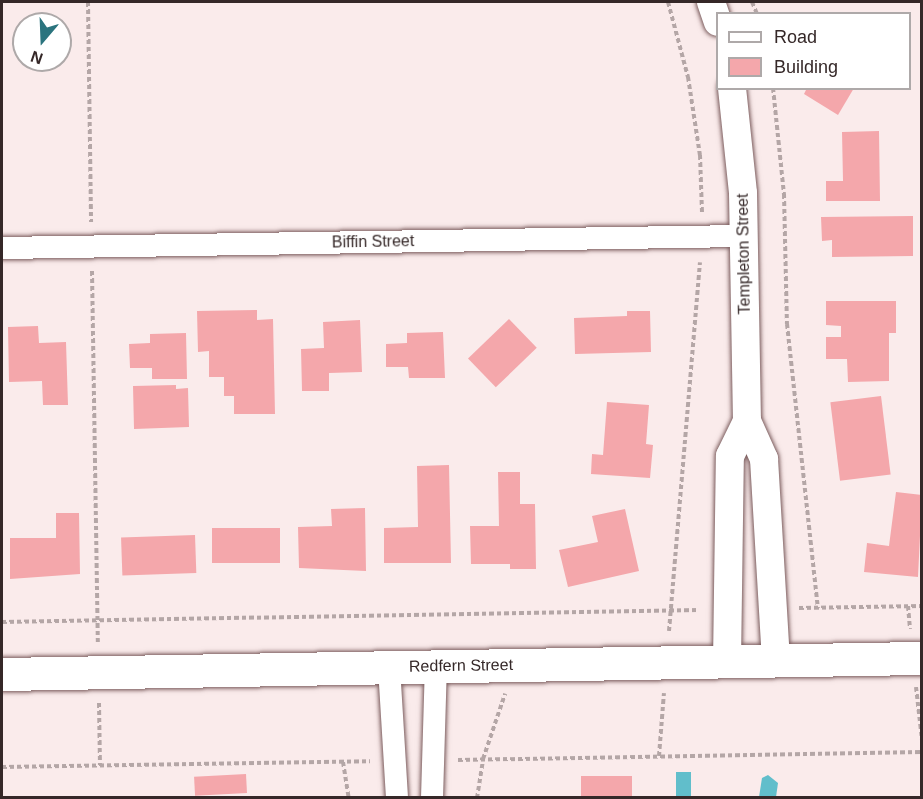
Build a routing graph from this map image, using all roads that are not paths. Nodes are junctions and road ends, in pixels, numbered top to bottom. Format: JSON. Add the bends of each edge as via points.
{"nodes":[{"id":1,"x":711,"y":2,"type":"edge"},
{"id":2,"x":716,"y":19,"type":"edge"},
{"id":3,"x":732,"y":90,"type":"edge"},
{"id":4,"x":744,"y":236,"type":"junction"},
{"id":5,"x":2,"y":248,"type":"edge"},
{"id":6,"x":747,"y":421,"type":"junction"},
{"id":7,"x":921,"y":658,"type":"edge"},
{"id":8,"x":776,"y":661,"type":"junction"},
{"id":9,"x":727,"y":662,"type":"junction"},
{"id":10,"x":436,"y":666,"type":"junction"},
{"id":11,"x":389,"y":668,"type":"junction"},
{"id":12,"x":2,"y":674,"type":"edge"},
{"id":13,"x":397,"y":798,"type":"edge"},
{"id":14,"x":432,"y":798,"type":"edge"}],
"edges":[{"from":1,"to":2,"type":"street"},
{"from":3,"to":4,"type":"street","name":"Templeton Street"},
{"from":4,"to":5,"type":"street","name":"Biffin Street"},
{"from":4,"to":6,"type":"street","name":"Templeton Street"},
{"from":6,"to":8,"type":"street","name":"Templeton Street","via":[[764,459]]},
{"from":6,"to":9,"type":"street","name":"Templeton Street","via":[[730,456]]},
{"from":7,"to":8,"type":"main road","name":"Redfern Street"},
{"from":8,"to":9,"type":"main road","name":"Redfern Street"},
{"from":9,"to":10,"type":"main road","name":"Redfern Street"},
{"from":10,"to":11,"type":"main road","name":"Redfern Street"},
{"from":10,"to":14,"type":"street"},
{"from":11,"to":12,"type":"main road","name":"Redfern Street"},
{"from":11,"to":13,"type":"street"}]}
